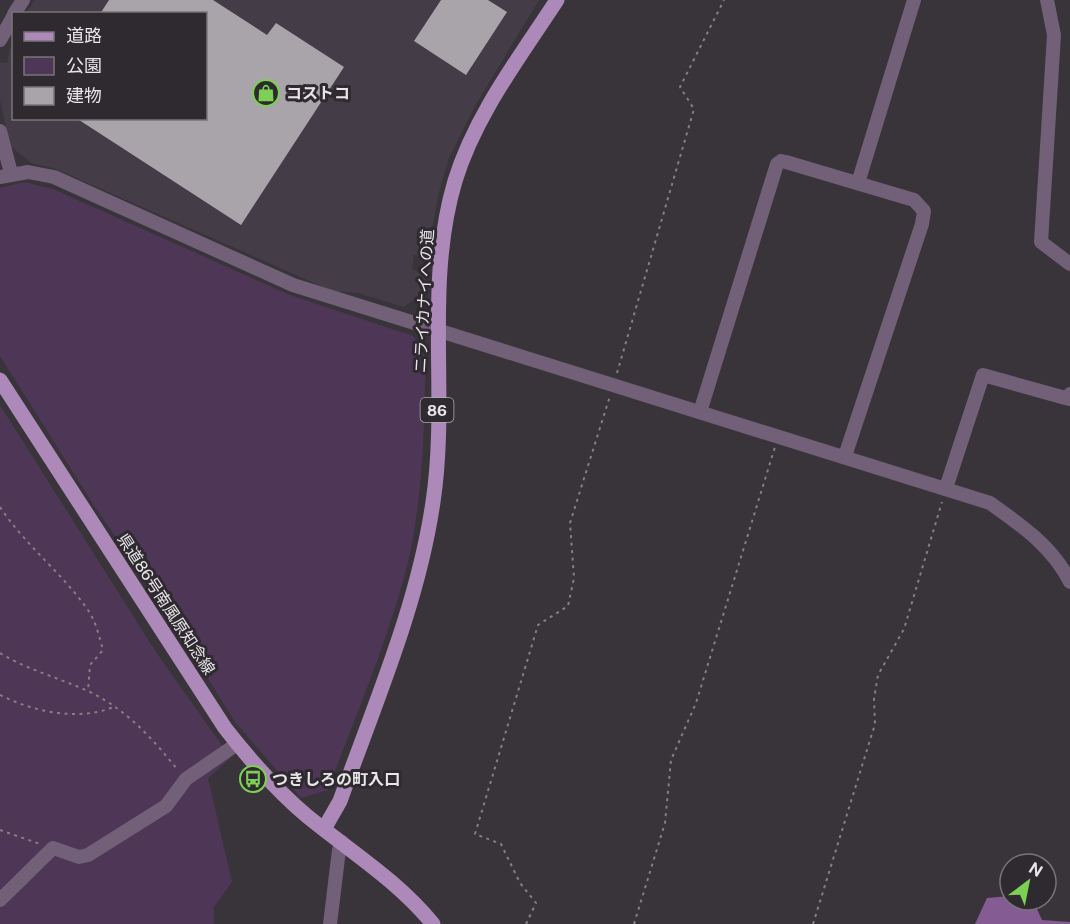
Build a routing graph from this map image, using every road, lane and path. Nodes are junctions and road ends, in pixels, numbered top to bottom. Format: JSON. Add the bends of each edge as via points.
{"nodes":[{"id":1,"x":557,"y":0,"type":"edge"},
{"id":2,"x":724,"y":0,"type":"edge"},
{"id":3,"x":914,"y":0,"type":"edge"},
{"id":4,"x":1047,"y":0,"type":"edge"},
{"id":5,"x":12,"y":18,"type":"edge"},
{"id":6,"x":0,"y":40,"type":"edge"},
{"id":7,"x":0,"y":131,"type":"edge"},
{"id":8,"x":6,"y":175,"type":"edge"},
{"id":9,"x":858,"y":183,"type":"junction"},
{"id":10,"x":1070,"y":264,"type":"edge"},
{"id":11,"x":439,"y":330,"type":"junction"},
{"id":12,"x":0,"y":380,"type":"edge"},
{"id":13,"x":613,"y":385,"type":"junction"},
{"id":14,"x":1070,"y":394,"type":"edge"},
{"id":15,"x":700,"y":412,"type":"junction"},
{"id":16,"x":778,"y":436,"type":"junction"},
{"id":17,"x":845,"y":456,"type":"junction"},
{"id":18,"x":946,"y":488,"type":"junction"},
{"id":19,"x":0,"y":507,"type":"edge"},
{"id":20,"x":1067,"y":567,"type":"edge"},
{"id":21,"x":1070,"y":582,"type":"edge"},
{"id":22,"x":0,"y":653,"type":"edge"},
{"id":23,"x":88,"y":691,"type":"junction"},
{"id":24,"x":0,"y":695,"type":"edge"},
{"id":25,"x":116,"y":706,"type":"junction"},
{"id":26,"x":237,"y":744,"type":"junction"},
{"id":27,"x":186,"y":779,"type":"junction"},
{"id":28,"x":324,"y":829,"type":"junction"},
{"id":29,"x":0,"y":830,"type":"edge"},
{"id":30,"x":342,"y":842,"type":"junction"},
{"id":31,"x":53,"y":848,"type":"junction"},
{"id":32,"x":0,"y":900,"type":"edge"},
{"id":33,"x":330,"y":924,"type":"edge"},
{"id":34,"x":434,"y":924,"type":"edge"},
{"id":35,"x":526,"y":924,"type":"edge"},
{"id":36,"x":634,"y":924,"type":"edge"},
{"id":37,"x":813,"y":924,"type":"edge"}],
"edges":[{"from":1,"to":11,"type":"main road","name":"ニライカナイへの道","number":"86","via":[[486,113],[455,179],[441,256]]},
{"from":2,"to":13,"type":"path","via":[[680,87],[694,109]]},
{"from":3,"to":9,"type":"street"},
{"from":4,"to":10,"type":"street","via":[[1054,35],[1041,242]]},
{"from":5,"to":6,"type":"street"},
{"from":7,"to":8,"type":"street"},
{"from":8,"to":11,"type":"street","via":[[28,172],[54,177],[293,285]]},
{"from":9,"to":15,"type":"street","via":[[781,161],[774,168]]},
{"from":9,"to":17,"type":"street","via":[[914,200],[924,212]]},
{"from":11,"to":13,"type":"street"},
{"from":11,"to":28,"type":"main road","name":"ニライカナイへの道","number":"86","via":[[434,500],[426,545],[414,591],[340,801]]},
{"from":12,"to":26,"type":"main road","name":"県道86号南風原知念線"},
{"from":13,"to":15,"type":"street"},
{"from":13,"to":35,"type":"path","via":[[570,522],[574,578],[568,606],[538,625],[475,834],[501,844],[520,884],[536,903]]},
{"from":14,"to":18,"type":"street","via":[[1069,399],[983,375]]},
{"from":15,"to":16,"type":"street"},
{"from":16,"to":17,"type":"street"},
{"from":16,"to":36,"type":"path","via":[[696,703],[671,760],[665,823]]},
{"from":17,"to":18,"type":"street"},
{"from":18,"to":20,"type":"street","via":[[990,503],[1025,528]]},
{"from":18,"to":37,"type":"path","via":[[904,629],[878,675],[875,724]]},
{"from":19,"to":23,"type":"path","via":[[89,611],[103,650],[90,665]]},
{"from":20,"to":21,"type":"street"},
{"from":22,"to":23,"type":"path"},
{"from":23,"to":25,"type":"path"},
{"from":24,"to":25,"type":"path","via":[[18,705],[55,713],[92,714]]},
{"from":25,"to":27,"type":"path","via":[[148,733]]},
{"from":26,"to":27,"type":"street"},
{"from":26,"to":28,"type":"main road","name":"県道86号南風原知念線","via":[[265,777]]},
{"from":27,"to":31,"type":"street","via":[[166,806],[88,855]]},
{"from":28,"to":30,"type":"main road","name":"県道86号南風原知念線"},
{"from":29,"to":31,"type":"path"},
{"from":30,"to":33,"type":"street"},
{"from":30,"to":34,"type":"main road","name":"県道86号南風原知念線","via":[[400,887]]},
{"from":31,"to":32,"type":"street"}]}
